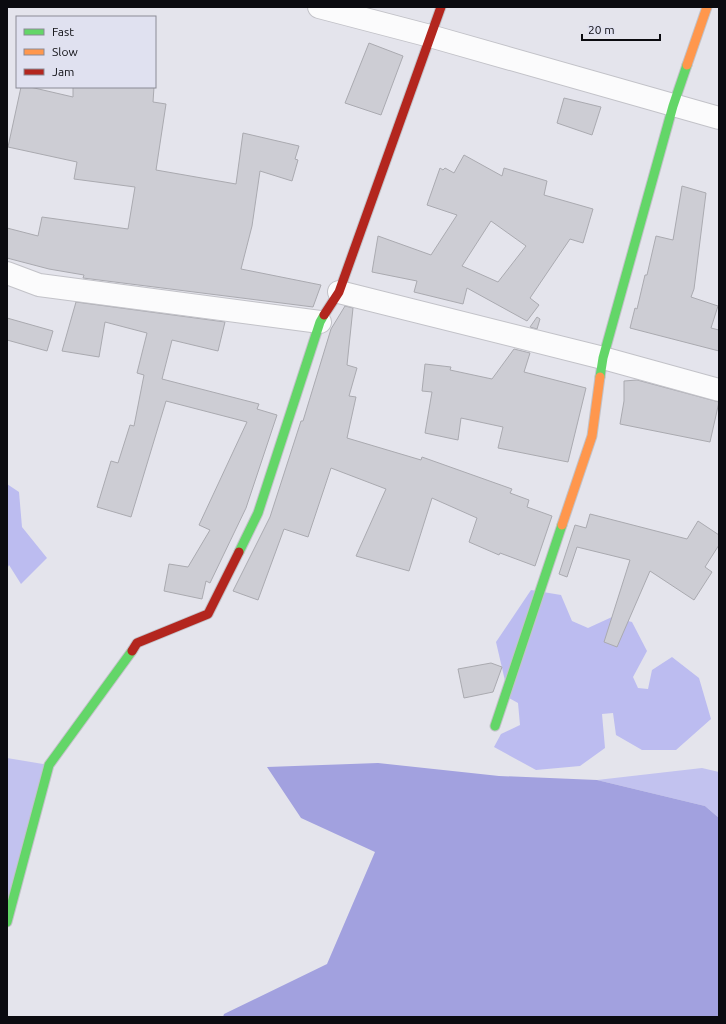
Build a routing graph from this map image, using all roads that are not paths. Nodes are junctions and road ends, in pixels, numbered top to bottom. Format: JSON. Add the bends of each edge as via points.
{"nodes":[{"id":1,"x":319,"y":7,"type":"edge"},
{"id":2,"x":441,"y":7,"type":"edge"},
{"id":3,"x":707,"y":7,"type":"edge"},
{"id":4,"x":430,"y":36,"type":"junction"},
{"id":5,"x":673,"y":106,"type":"junction"},
{"id":6,"x":719,"y":118,"type":"edge"},
{"id":7,"x":7,"y":274,"type":"edge"},
{"id":8,"x":339,"y":292,"type":"junction"},
{"id":9,"x":320,"y":322,"type":"junction"},
{"id":10,"x":603,"y":358,"type":"junction"},
{"id":11,"x":719,"y":390,"type":"edge"},
{"id":12,"x":495,"y":726,"type":"dead end"},
{"id":13,"x":7,"y":922,"type":"edge"}],
"edges":[{"from":1,"to":4,"type":"street"},
{"from":2,"to":4,"type":"street"},
{"from":3,"to":5,"type":"street"},
{"from":4,"to":5,"type":"street"},
{"from":4,"to":8,"type":"street"},
{"from":5,"to":6,"type":"street"},
{"from":5,"to":10,"type":"street"},
{"from":7,"to":9,"type":"street","via":[[39,285]]},
{"from":8,"to":9,"type":"street"},
{"from":8,"to":10,"type":"street"},
{"from":9,"to":13,"type":"street","via":[[258,513],[208,614],[137,643],[49,765]]},
{"from":10,"to":11,"type":"street"},
{"from":10,"to":12,"type":"street","via":[[592,436]]}]}
